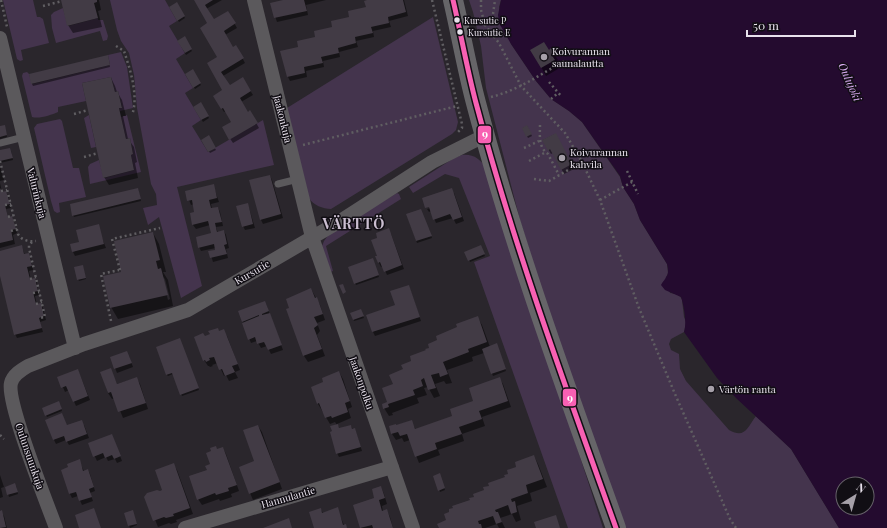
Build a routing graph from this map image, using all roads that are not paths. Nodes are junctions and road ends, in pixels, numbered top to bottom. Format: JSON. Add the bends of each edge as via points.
{"nodes":[{"id":1,"x":254,"y":0,"type":"edge"},
{"id":2,"x":453,"y":0,"type":"edge"},
{"id":3,"x":0,"y":38,"type":"edge"},
{"id":4,"x":484,"y":136,"type":"junction"},
{"id":5,"x":24,"y":137,"type":"junction"},
{"id":6,"x":0,"y":143,"type":"edge"},
{"id":7,"x":298,"y":179,"type":"junction"},
{"id":8,"x":278,"y":184,"type":"dead end"},
{"id":9,"x":312,"y":237,"type":"junction"},
{"id":10,"x":74,"y":348,"type":"junction"},
{"id":11,"x":10,"y":384,"type":"joint"},
{"id":12,"x":392,"y":467,"type":"junction"},
{"id":13,"x":56,"y":528,"type":"edge"},
{"id":14,"x":185,"y":528,"type":"edge"},
{"id":15,"x":413,"y":528,"type":"edge"},
{"id":16,"x":616,"y":528,"type":"edge"}],
"edges":[{"from":1,"to":7,"type":"street","name":"Jaakonkuja"},
{"from":2,"to":4,"type":"street","via":[[466,103]]},
{"from":3,"to":5,"type":"street","name":"Valurinkuja"},
{"from":4,"to":9,"type":"street","name":"Kursutie","via":[[432,162]]},
{"from":4,"to":16,"type":"street","via":[[547,334]]},
{"from":5,"to":6,"type":"lane"},
{"from":5,"to":10,"type":"street","name":"Valurinkuja"},
{"from":7,"to":8,"type":"lane"},
{"from":7,"to":9,"type":"street","name":"Jaakonkuja"},
{"from":9,"to":10,"type":"street","name":"Kursutie","via":[[183,313]]},
{"from":9,"to":12,"type":"street","name":"Jaakonpolku"},
{"from":10,"to":11,"type":"street","name":"Kursutie","via":[[28,366],[16,374]]},
{"from":11,"to":13,"type":"street","name":"Oulunsuunkuja","via":[[11,398],[21,432]]},
{"from":12,"to":14,"type":"street","name":"Hannulantie"},
{"from":12,"to":15,"type":"street","name":"Jaakonpolku"}]}
